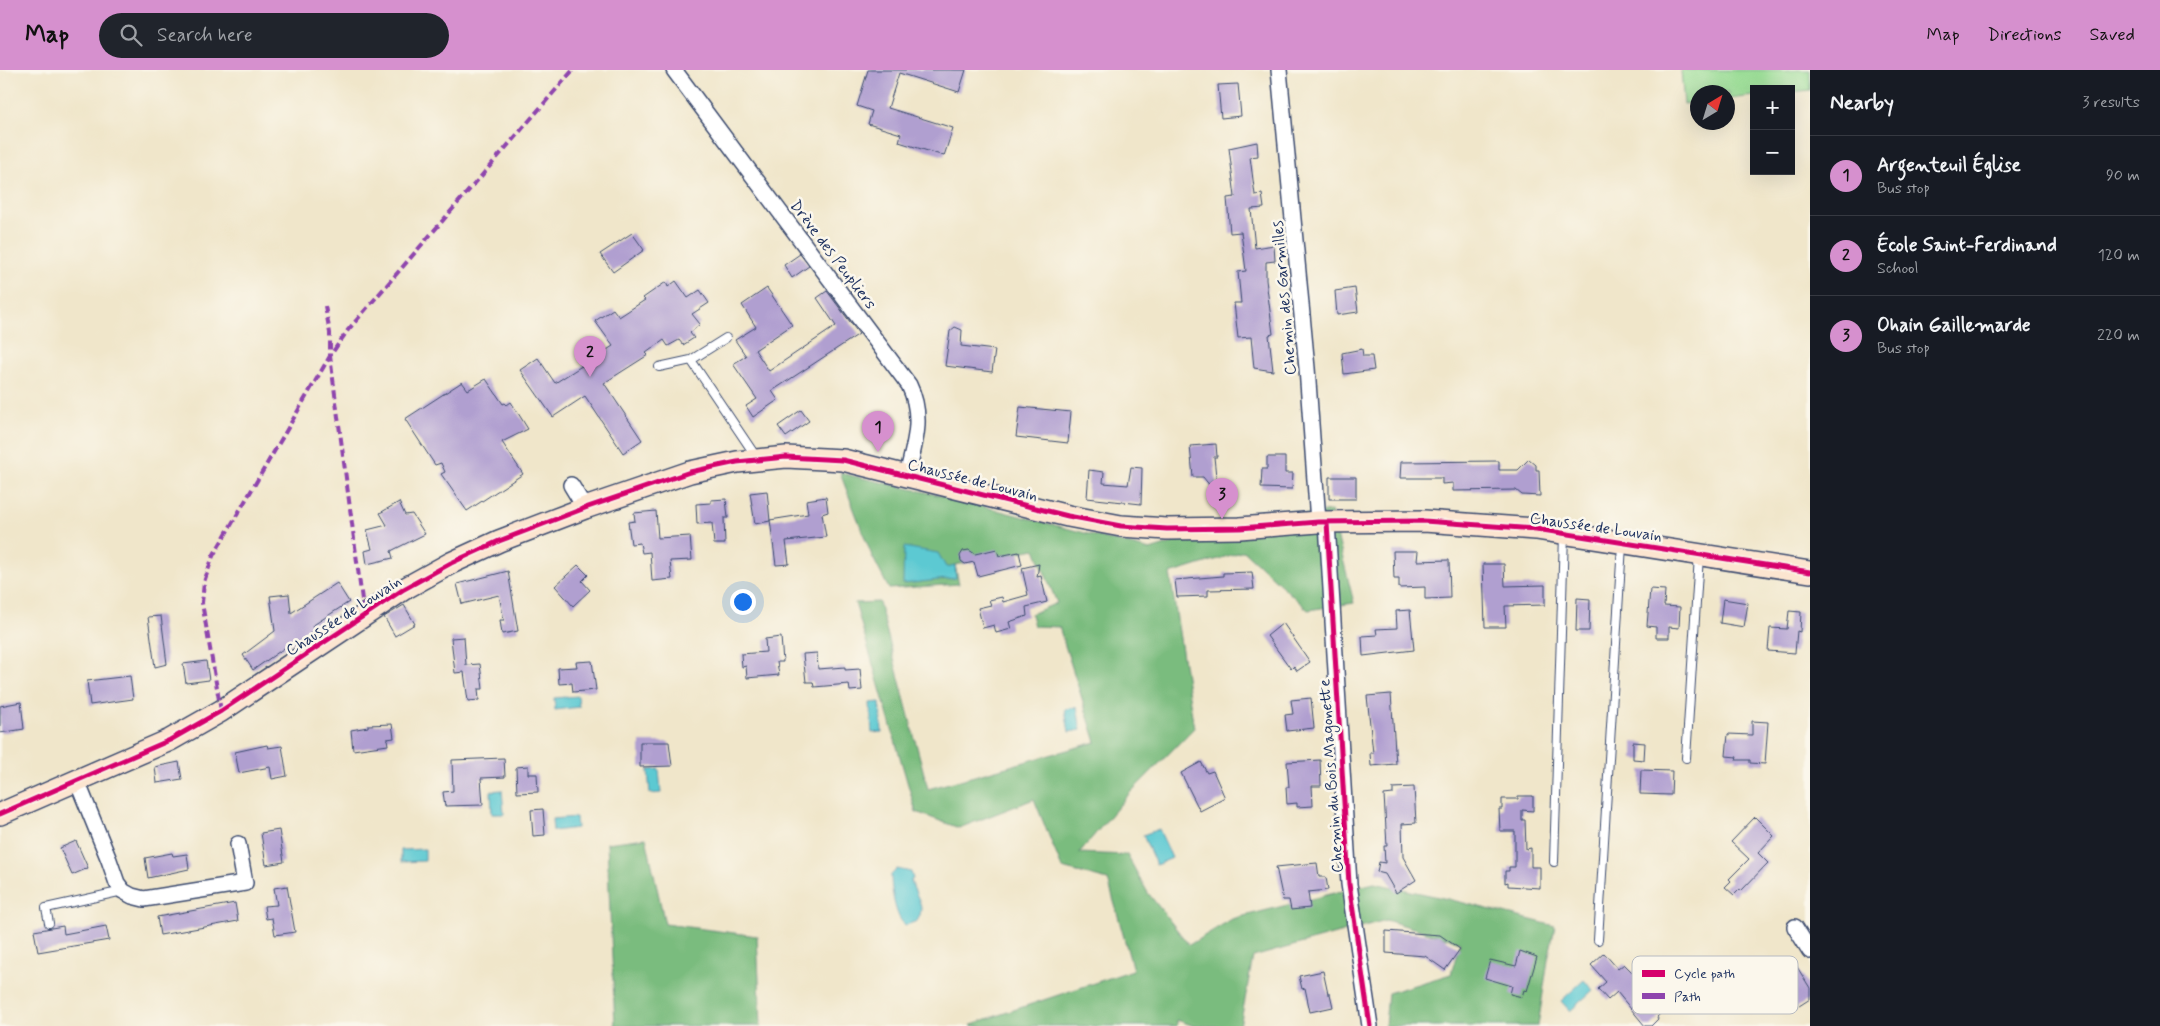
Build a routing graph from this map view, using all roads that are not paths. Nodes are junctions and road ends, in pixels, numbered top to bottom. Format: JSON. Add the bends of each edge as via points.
{"nodes":[{"id":1,"x":674,"y":70,"type":"edge"},
{"id":2,"x":1279,"y":70,"type":"edge"},
{"id":3,"x":726,"y":338,"type":"dead end"},
{"id":4,"x":691,"y":360,"type":"junction"},
{"id":5,"x":659,"y":367,"type":"dead end"},
{"id":6,"x":758,"y":459,"type":"junction"},
{"id":7,"x":907,"y":475,"type":"junction"},
{"id":8,"x":571,"y":485,"type":"dead end"},
{"id":9,"x":585,"y":508,"type":"junction"},
{"id":10,"x":1322,"y":522,"type":"junction"},
{"id":11,"x":1564,"y":533,"type":"junction"},
{"id":12,"x":1623,"y":542,"type":"junction"},
{"id":13,"x":1699,"y":554,"type":"junction"},
{"id":14,"x":1810,"y":572,"type":"edge"},
{"id":15,"x":1686,"y":758,"type":"dead end"},
{"id":16,"x":77,"y":781,"type":"junction"},
{"id":17,"x":0,"y":814,"type":"edge"},
{"id":18,"x":238,"y":844,"type":"dead end"},
{"id":19,"x":1554,"y":862,"type":"dead end"},
{"id":20,"x":123,"y":891,"type":"junction"},
{"id":21,"x":49,"y":923,"type":"dead end"},
{"id":22,"x":1795,"y":927,"type":"dead end"},
{"id":23,"x":1598,"y":940,"type":"dead end"},
{"id":24,"x":1810,"y":951,"type":"edge"},
{"id":25,"x":1370,"y":1026,"type":"edge"}],
"edges":[{"from":1,"to":7,"type":"street","name":"Drève des Peupliers","via":[[909,385],[918,424]]},
{"from":2,"to":10,"type":"street","name":"Chemin des Garmilles"},
{"from":3,"to":4,"type":"lane"},
{"from":4,"to":5,"type":"lane"},
{"from":4,"to":6,"type":"lane"},
{"from":6,"to":7,"type":"main road","name":"Chaussée de Louvain","via":[[843,460]]},
{"from":6,"to":9,"type":"main road","name":"Chaussée de Louvain","via":[[690,472]]},
{"from":7,"to":10,"type":"main road","name":"Chaussée de Louvain","via":[[1068,516],[1121,526],[1240,528]]},
{"from":8,"to":9,"type":"street"},
{"from":9,"to":16,"type":"main road","name":"Chaussée de Louvain","via":[[499,540],[451,563],[404,589],[221,711],[170,740]]},
{"from":10,"to":11,"type":"main road","name":"Chaussée de Louvain","via":[[1424,521]]},
{"from":10,"to":25,"type":"street","name":"Chemin du Bois Magonette","via":[[1349,884]]},
{"from":11,"to":12,"type":"main road","name":"Chaussée de Louvain"},
{"from":11,"to":19,"type":"lane"},
{"from":12,"to":13,"type":"main road","name":"Chaussée de Louvain"},
{"from":12,"to":23,"type":"lane"},
{"from":13,"to":14,"type":"main road","name":"Chaussée de Louvain"},
{"from":13,"to":15,"type":"lane"},
{"from":16,"to":17,"type":"main road","name":"Chaussée de Louvain"},
{"from":16,"to":20,"type":"street"},
{"from":18,"to":20,"type":"street","via":[[244,883],[144,899]]},
{"from":20,"to":21,"type":"lane","via":[[46,908]]},
{"from":22,"to":24,"type":"street"}]}
